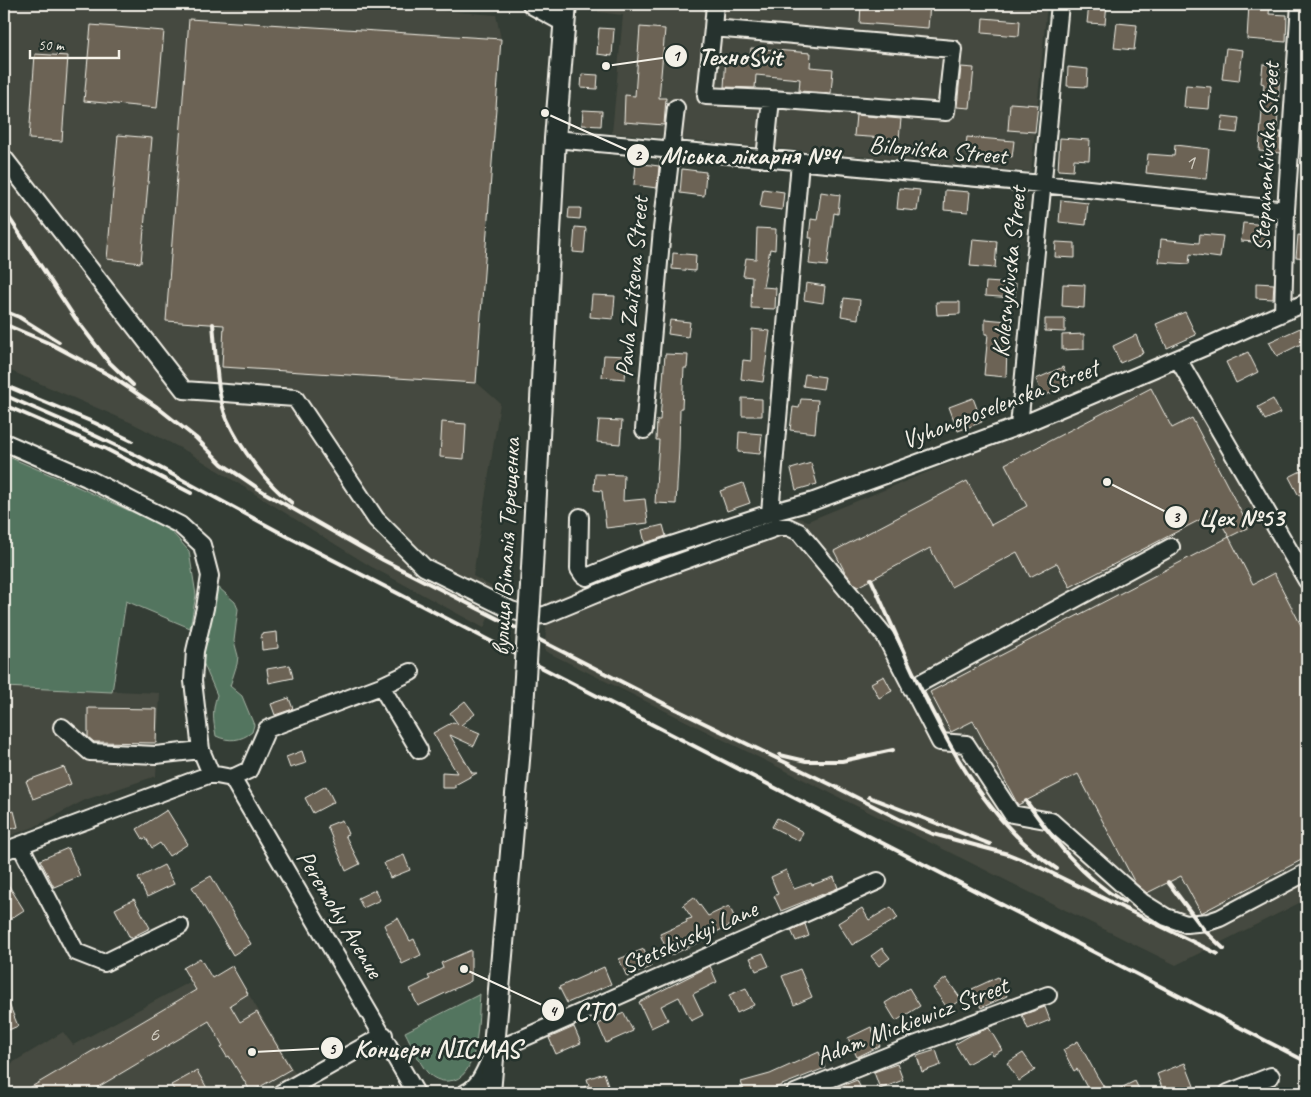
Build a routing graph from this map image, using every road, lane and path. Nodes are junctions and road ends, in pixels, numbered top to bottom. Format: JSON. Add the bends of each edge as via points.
{"nodes":[{"id":1,"x":532,"y":4,"type":"edge"},
{"id":2,"x":715,"y":4,"type":"edge"},
{"id":3,"x":1060,"y":4,"type":"edge"},
{"id":4,"x":1300,"y":4,"type":"edge"},
{"id":5,"x":565,"y":12,"type":"edge"},
{"id":6,"x":713,"y":28,"type":"junction"},
{"id":7,"x":771,"y":99,"type":"junction"},
{"id":8,"x":676,"y":108,"type":"dead end"},
{"id":9,"x":555,"y":139,"type":"junction"},
{"id":10,"x":672,"y":150,"type":"junction"},
{"id":11,"x":4,"y":158,"type":"edge"},
{"id":12,"x":765,"y":159,"type":"junction"},
{"id":13,"x":800,"y":162,"type":"junction"},
{"id":14,"x":1042,"y":184,"type":"junction"},
{"id":15,"x":1286,"y":210,"type":"junction"},
{"id":16,"x":1307,"y":302,"type":"edge"},
{"id":17,"x":1283,"y":313,"type":"junction"},
{"id":18,"x":1178,"y":359,"type":"junction"},
{"id":19,"x":1019,"y":426,"type":"junction"},
{"id":20,"x":644,"y":430,"type":"dead end"},
{"id":21,"x":4,"y":442,"type":"edge"},
{"id":22,"x":770,"y":513,"type":"junction"},
{"id":23,"x":580,"y":517,"type":"dead end"},
{"id":24,"x":1171,"y":547,"type":"dead end"},
{"id":25,"x":1307,"y":581,"type":"edge"},
{"id":26,"x":410,"y":672,"type":"dead end"},
{"id":27,"x":381,"y":686,"type":"junction"},
{"id":28,"x":911,"y":688,"type":"junction"},
{"id":29,"x":62,"y":727,"type":"dead end"},
{"id":30,"x":201,"y":750,"type":"junction"},
{"id":31,"x":419,"y":750,"type":"dead end"},
{"id":32,"x":211,"y":774,"type":"junction"},
{"id":33,"x":232,"y":778,"type":"junction"},
{"id":34,"x":20,"y":845,"type":"junction"},
{"id":35,"x":4,"y":851,"type":"edge"},
{"id":36,"x":1307,"y":872,"type":"edge"},
{"id":37,"x":878,"y":881,"type":"dead end"},
{"id":38,"x":180,"y":926,"type":"dead end"},
{"id":39,"x":1048,"y":995,"type":"dead end"},
{"id":40,"x":384,"y":1035,"type":"junction"},
{"id":41,"x":494,"y":1051,"type":"junction"},
{"id":42,"x":1271,"y":1076,"type":"dead end"},
{"id":43,"x":407,"y":1078,"type":"junction"},
{"id":44,"x":281,"y":1093,"type":"edge"},
{"id":45,"x":416,"y":1093,"type":"edge"},
{"id":46,"x":432,"y":1093,"type":"edge"},
{"id":47,"x":465,"y":1093,"type":"edge"},
{"id":48,"x":490,"y":1093,"type":"edge"},
{"id":49,"x":795,"y":1093,"type":"edge"},
{"id":50,"x":1228,"y":1093,"type":"edge"}],
"edges":[{"from":1,"to":5,"type":"main road"},
{"from":2,"to":6,"type":"street"},
{"from":3,"to":14,"type":"street","name":"Kolesnykivska Street"},
{"from":4,"to":15,"type":"street","name":"Stepanenkivska Street"},
{"from":5,"to":9,"type":"main road","name":"вулиця Віталія Терещенка"},
{"from":6,"to":7,"type":"street","via":[[706,96]]},
{"from":6,"to":7,"type":"street","via":[[953,49],[946,112]]},
{"from":7,"to":12,"type":"street"},
{"from":8,"to":10,"type":"street","name":"Pavla Zaitseva Street"},
{"from":9,"to":10,"type":"street","name":"Bilopilska Street"},
{"from":9,"to":41,"type":"main road","name":"вулиця Віталія Терещенка","bridge":true,"via":[[521,737]]},
{"from":10,"to":12,"type":"street","name":"Bilopilska Street"},
{"from":10,"to":20,"type":"street","name":"Pavla Zaitseva Street"},
{"from":11,"to":28,"type":"street","via":[[184,390],[295,398],[376,519],[424,567],[511,610],[532,616],[545,615],[630,580],[778,527],[788,527],[799,532],[885,636]]},
{"from":12,"to":13,"type":"street","name":"Bilopilska Street"},
{"from":13,"to":14,"type":"street","name":"Bilopilska Street"},
{"from":13,"to":22,"type":"street"},
{"from":14,"to":15,"type":"street","name":"Bilopilska Street"},
{"from":14,"to":19,"type":"street","name":"Kolesnykivska Street"},
{"from":15,"to":17,"type":"street","name":"Stepanenkivska Street"},
{"from":16,"to":17,"type":"street","name":"Vyhonoposelenska Street"},
{"from":17,"to":18,"type":"street","name":"Vyhonoposelenska Street"},
{"from":18,"to":19,"type":"street","name":"Vyhonoposelenska Street"},
{"from":18,"to":25,"type":"street"},
{"from":19,"to":22,"type":"street","name":"Vyhonoposelenska Street"},
{"from":21,"to":30,"type":"street","via":[[87,478],[180,525],[202,545],[210,576],[195,651],[193,681]]},
{"from":22,"to":23,"type":"street","name":"Vyhonoposelenska Street","via":[[637,556],[587,577],[579,569]]},
{"from":24,"to":28,"type":"street"},
{"from":26,"to":27,"type":"street"},
{"from":27,"to":31,"type":"street"},
{"from":27,"to":33,"type":"street","via":[[267,729],[248,770]]},
{"from":28,"to":36,"type":"street","via":[[940,742],[966,744],[1012,814],[1050,822],[1142,902],[1166,918],[1186,924],[1208,922]]},
{"from":29,"to":30,"type":"street","via":[[90,752],[156,755]]},
{"from":30,"to":32,"type":"street"},
{"from":32,"to":33,"type":"street"},
{"from":32,"to":34,"type":"street"},
{"from":33,"to":40,"type":"street","name":"Peremohy Avenue"},
{"from":34,"to":35,"type":"street"},
{"from":34,"to":38,"type":"street","via":[[76,952],[104,963]]},
{"from":37,"to":41,"type":"street","name":"Stetskivskyi Lane"},
{"from":39,"to":49,"type":"street","name":"Adam Mickiewicz Street"},
{"from":40,"to":43,"type":"street","name":"Peremohy Avenue"},
{"from":40,"to":44,"type":"street"},
{"from":41,"to":47,"type":"street","via":[[482,1076],[471,1091]]},
{"from":41,"to":48,"type":"main road","name":"вулиця Віталія Терещенка"},
{"from":42,"to":50,"type":"street"},
{"from":43,"to":45,"type":"street","name":"Peremohy Avenue"},
{"from":43,"to":46,"type":"street"}]}
